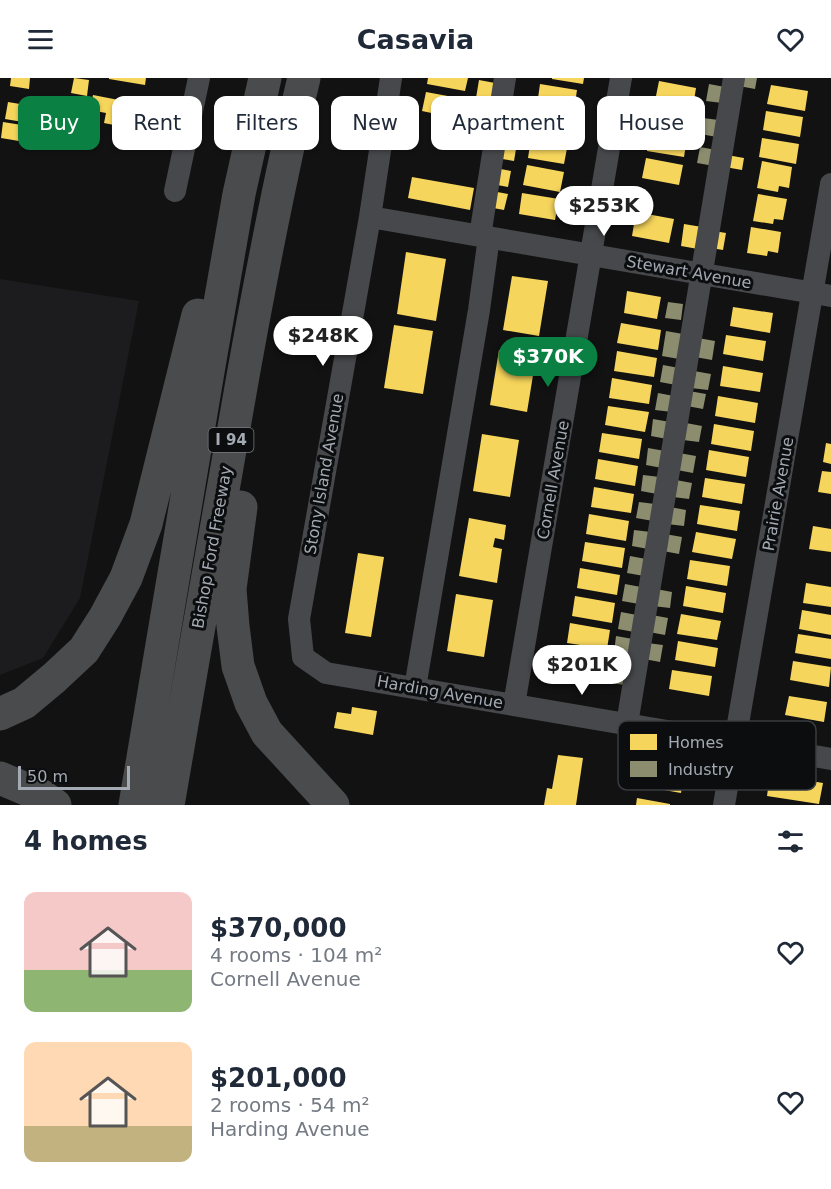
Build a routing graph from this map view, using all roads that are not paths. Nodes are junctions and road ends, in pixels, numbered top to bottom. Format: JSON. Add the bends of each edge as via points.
{"nodes":[{"id":1,"x":199,"y":78,"type":"edge"},
{"id":2,"x":265,"y":78,"type":"edge"},
{"id":3,"x":304,"y":78,"type":"edge"},
{"id":4,"x":391,"y":78,"type":"edge"},
{"id":5,"x":505,"y":78,"type":"edge"},
{"id":6,"x":621,"y":78,"type":"edge"},
{"id":7,"x":734,"y":78,"type":"edge"},
{"id":8,"x":831,"y":184,"type":"edge"},
{"id":9,"x":175,"y":191,"type":"dead end"},
{"id":10,"x":239,"y":194,"type":"junction"},
{"id":11,"x":370,"y":217,"type":"junction"},
{"id":12,"x":484,"y":237,"type":"junction"},
{"id":13,"x":591,"y":255,"type":"junction"},
{"id":14,"x":265,"y":257,"type":"junction"},
{"id":15,"x":702,"y":274,"type":"junction"},
{"id":16,"x":822,"y":294,"type":"edge"},
{"id":17,"x":303,"y":657,"type":"joint"},
{"id":18,"x":415,"y":688,"type":"junction"},
{"id":19,"x":514,"y":705,"type":"junction"},
{"id":20,"x":0,"y":714,"type":"edge"},
{"id":21,"x":628,"y":721,"type":"edge"},
{"id":22,"x":738,"y":721,"type":"edge"},
{"id":23,"x":618,"y":722,"type":"edge"},
{"id":24,"x":816,"y":756,"type":"edge"},
{"id":25,"x":831,"y":759,"type":"edge"},
{"id":26,"x":0,"y":778,"type":"edge"},
{"id":27,"x":726,"y":790,"type":"edge"},
{"id":28,"x":55,"y":805,"type":"edge"},
{"id":29,"x":135,"y":805,"type":"edge"},
{"id":30,"x":168,"y":805,"type":"edge"},
{"id":31,"x":333,"y":805,"type":"edge"},
{"id":32,"x":724,"y":805,"type":"edge"}],
"edges":[{"from":1,"to":9,"type":"street"},
{"from":2,"to":10,"type":"highway","name":"Bishop Ford Freeway","number":"I 94"},
{"from":3,"to":14,"type":"highway","name":"Bishop Ford Freeway","number":"I 94"},
{"from":4,"to":11,"type":"street","name":"Stony Island Avenue"},
{"from":5,"to":12,"type":"street"},
{"from":6,"to":13,"type":"street","name":"Cornell Avenue"},
{"from":7,"to":15,"type":"street"},
{"from":8,"to":16,"type":"street","name":"Prairie Avenue"},
{"from":10,"to":20,"type":"highway","via":[[205,289],[146,524],[126,578],[84,650],[24,703]]},
{"from":10,"to":29,"type":"highway","name":"Bishop Ford Freeway","number":"I 94"},
{"from":11,"to":12,"type":"street","name":"Stewart Avenue"},
{"from":11,"to":17,"type":"street","name":"Stony Island Avenue","via":[[299,619]]},
{"from":12,"to":13,"type":"street","name":"Stewart Avenue"},
{"from":12,"to":18,"type":"street","via":[[478,310]]},
{"from":13,"to":15,"type":"street","name":"Stewart Avenue"},
{"from":13,"to":19,"type":"street","name":"Cornell Avenue"},
{"from":14,"to":30,"type":"highway","name":"Bishop Ford Freeway","number":"I 94"},
{"from":14,"to":31,"type":"highway","via":[[265,356],[235,545],[230,589],[232,626],[238,666],[250,703],[267,733]]},
{"from":15,"to":16,"type":"street","name":"Stewart Avenue"},
{"from":15,"to":21,"type":"street"},
{"from":16,"to":22,"type":"street","name":"Prairie Avenue"},
{"from":17,"to":18,"type":"street","name":"Harding Avenue","via":[[326,673]]},
{"from":18,"to":19,"type":"street","name":"Harding Avenue"},
{"from":19,"to":23,"type":"street","name":"Harding Avenue"},
{"from":24,"to":25,"type":"street","name":"Harding Avenue"},
{"from":26,"to":28,"type":"highway"},
{"from":27,"to":32,"type":"street","name":"Prairie Avenue"}]}
